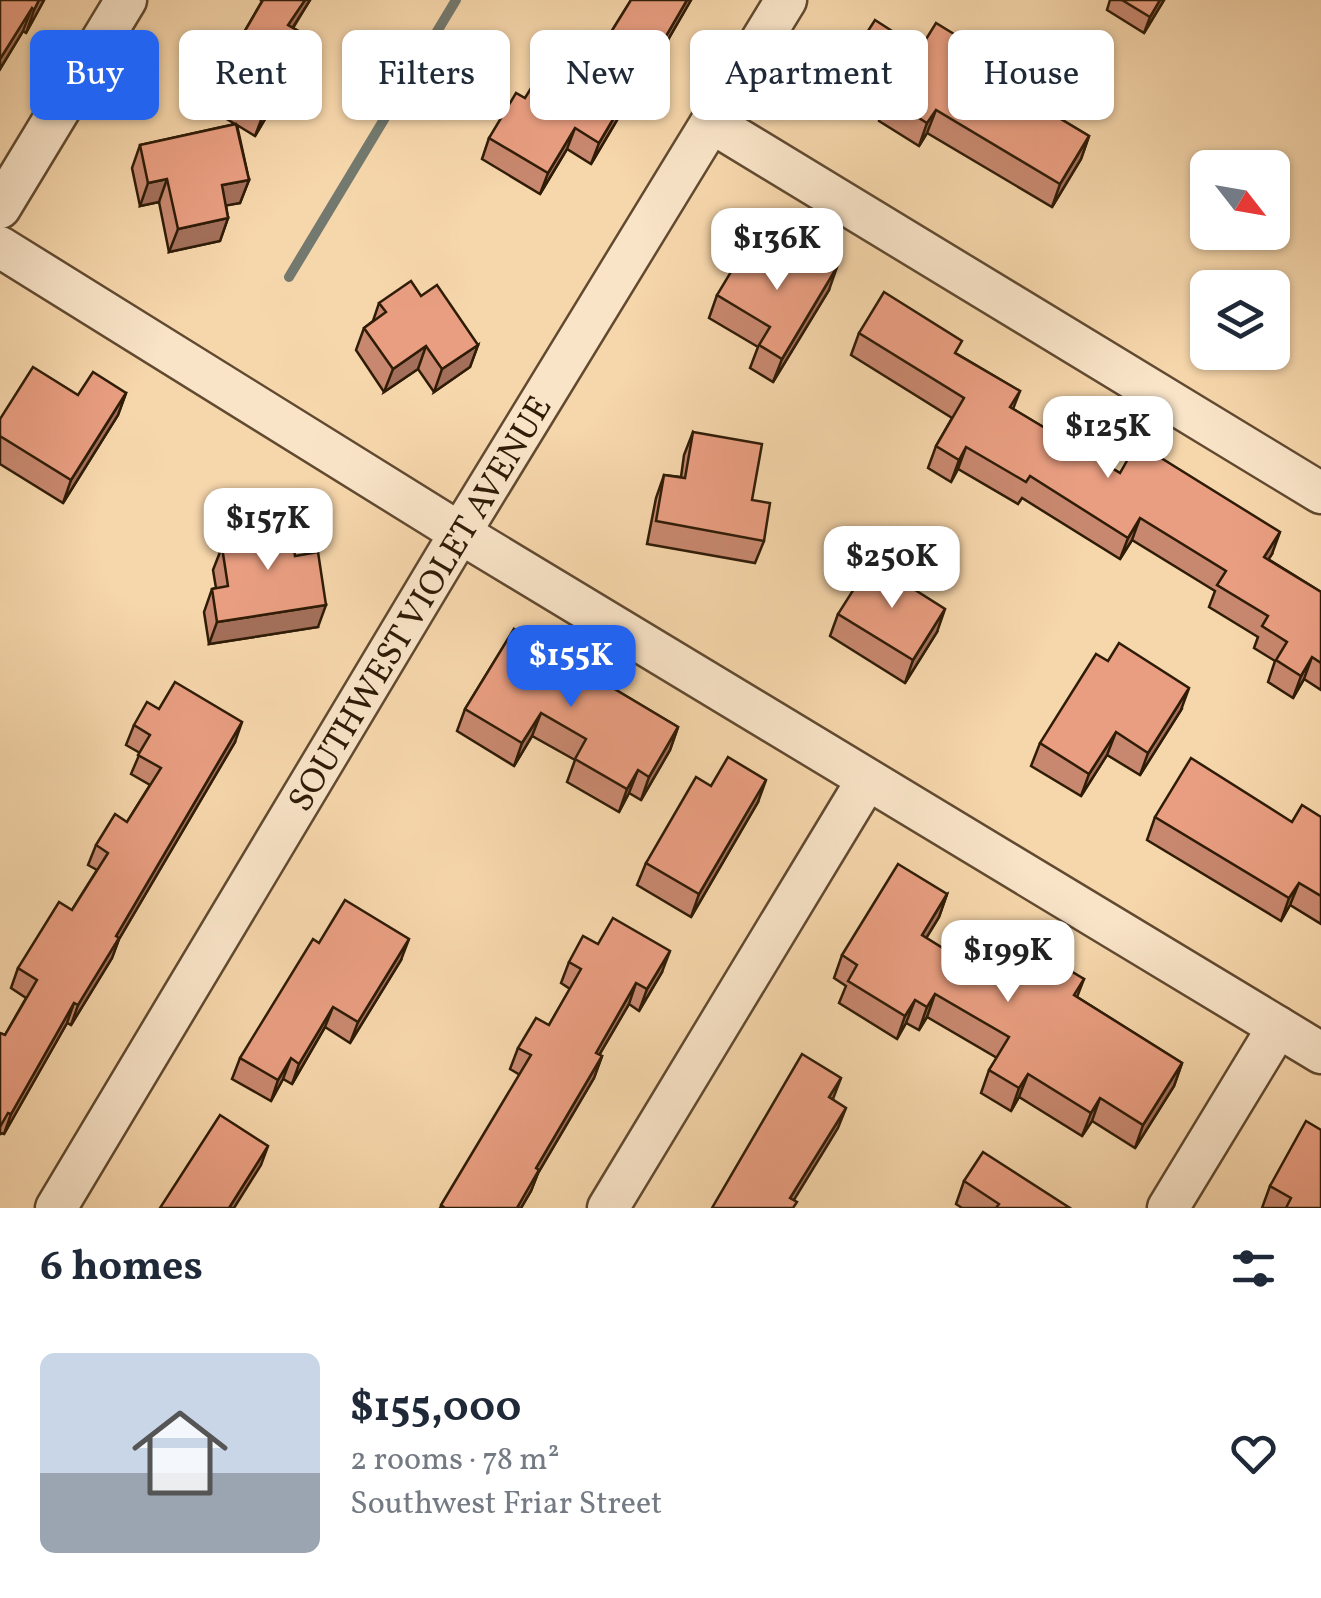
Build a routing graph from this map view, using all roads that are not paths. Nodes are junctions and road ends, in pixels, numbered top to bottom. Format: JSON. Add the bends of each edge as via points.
{"nodes":[{"id":1,"x":126,"y":0,"type":"edge"},
{"id":2,"x":786,"y":0,"type":"edge"},
{"id":3,"x":712,"y":123,"type":"junction"},
{"id":4,"x":0,"y":208,"type":"edge"},
{"id":5,"x":0,"y":247,"type":"edge"},
{"id":6,"x":1321,"y":493,"type":"edge"},
{"id":7,"x":460,"y":533,"type":"junction"},
{"id":8,"x":867,"y":780,"type":"junction"},
{"id":9,"x":1278,"y":1027,"type":"junction"},
{"id":10,"x":1321,"y":1054,"type":"edge"},
{"id":11,"x":56,"y":1208,"type":"edge"},
{"id":12,"x":608,"y":1208,"type":"edge"},
{"id":13,"x":1168,"y":1208,"type":"edge"}],
"edges":[{"from":1,"to":4,"type":"street"},
{"from":2,"to":3,"type":"street","name":"SOUTHWEST VIOLET AVENUE"},
{"from":3,"to":6,"type":"street"},
{"from":3,"to":7,"type":"street","name":"SOUTHWEST VIOLET AVENUE"},
{"from":5,"to":7,"type":"street"},
{"from":7,"to":8,"type":"street"},
{"from":7,"to":11,"type":"street","name":"SOUTHWEST VIOLET AVENUE"},
{"from":8,"to":9,"type":"street"},
{"from":8,"to":12,"type":"street"},
{"from":9,"to":10,"type":"street"},
{"from":9,"to":13,"type":"street"}]}
